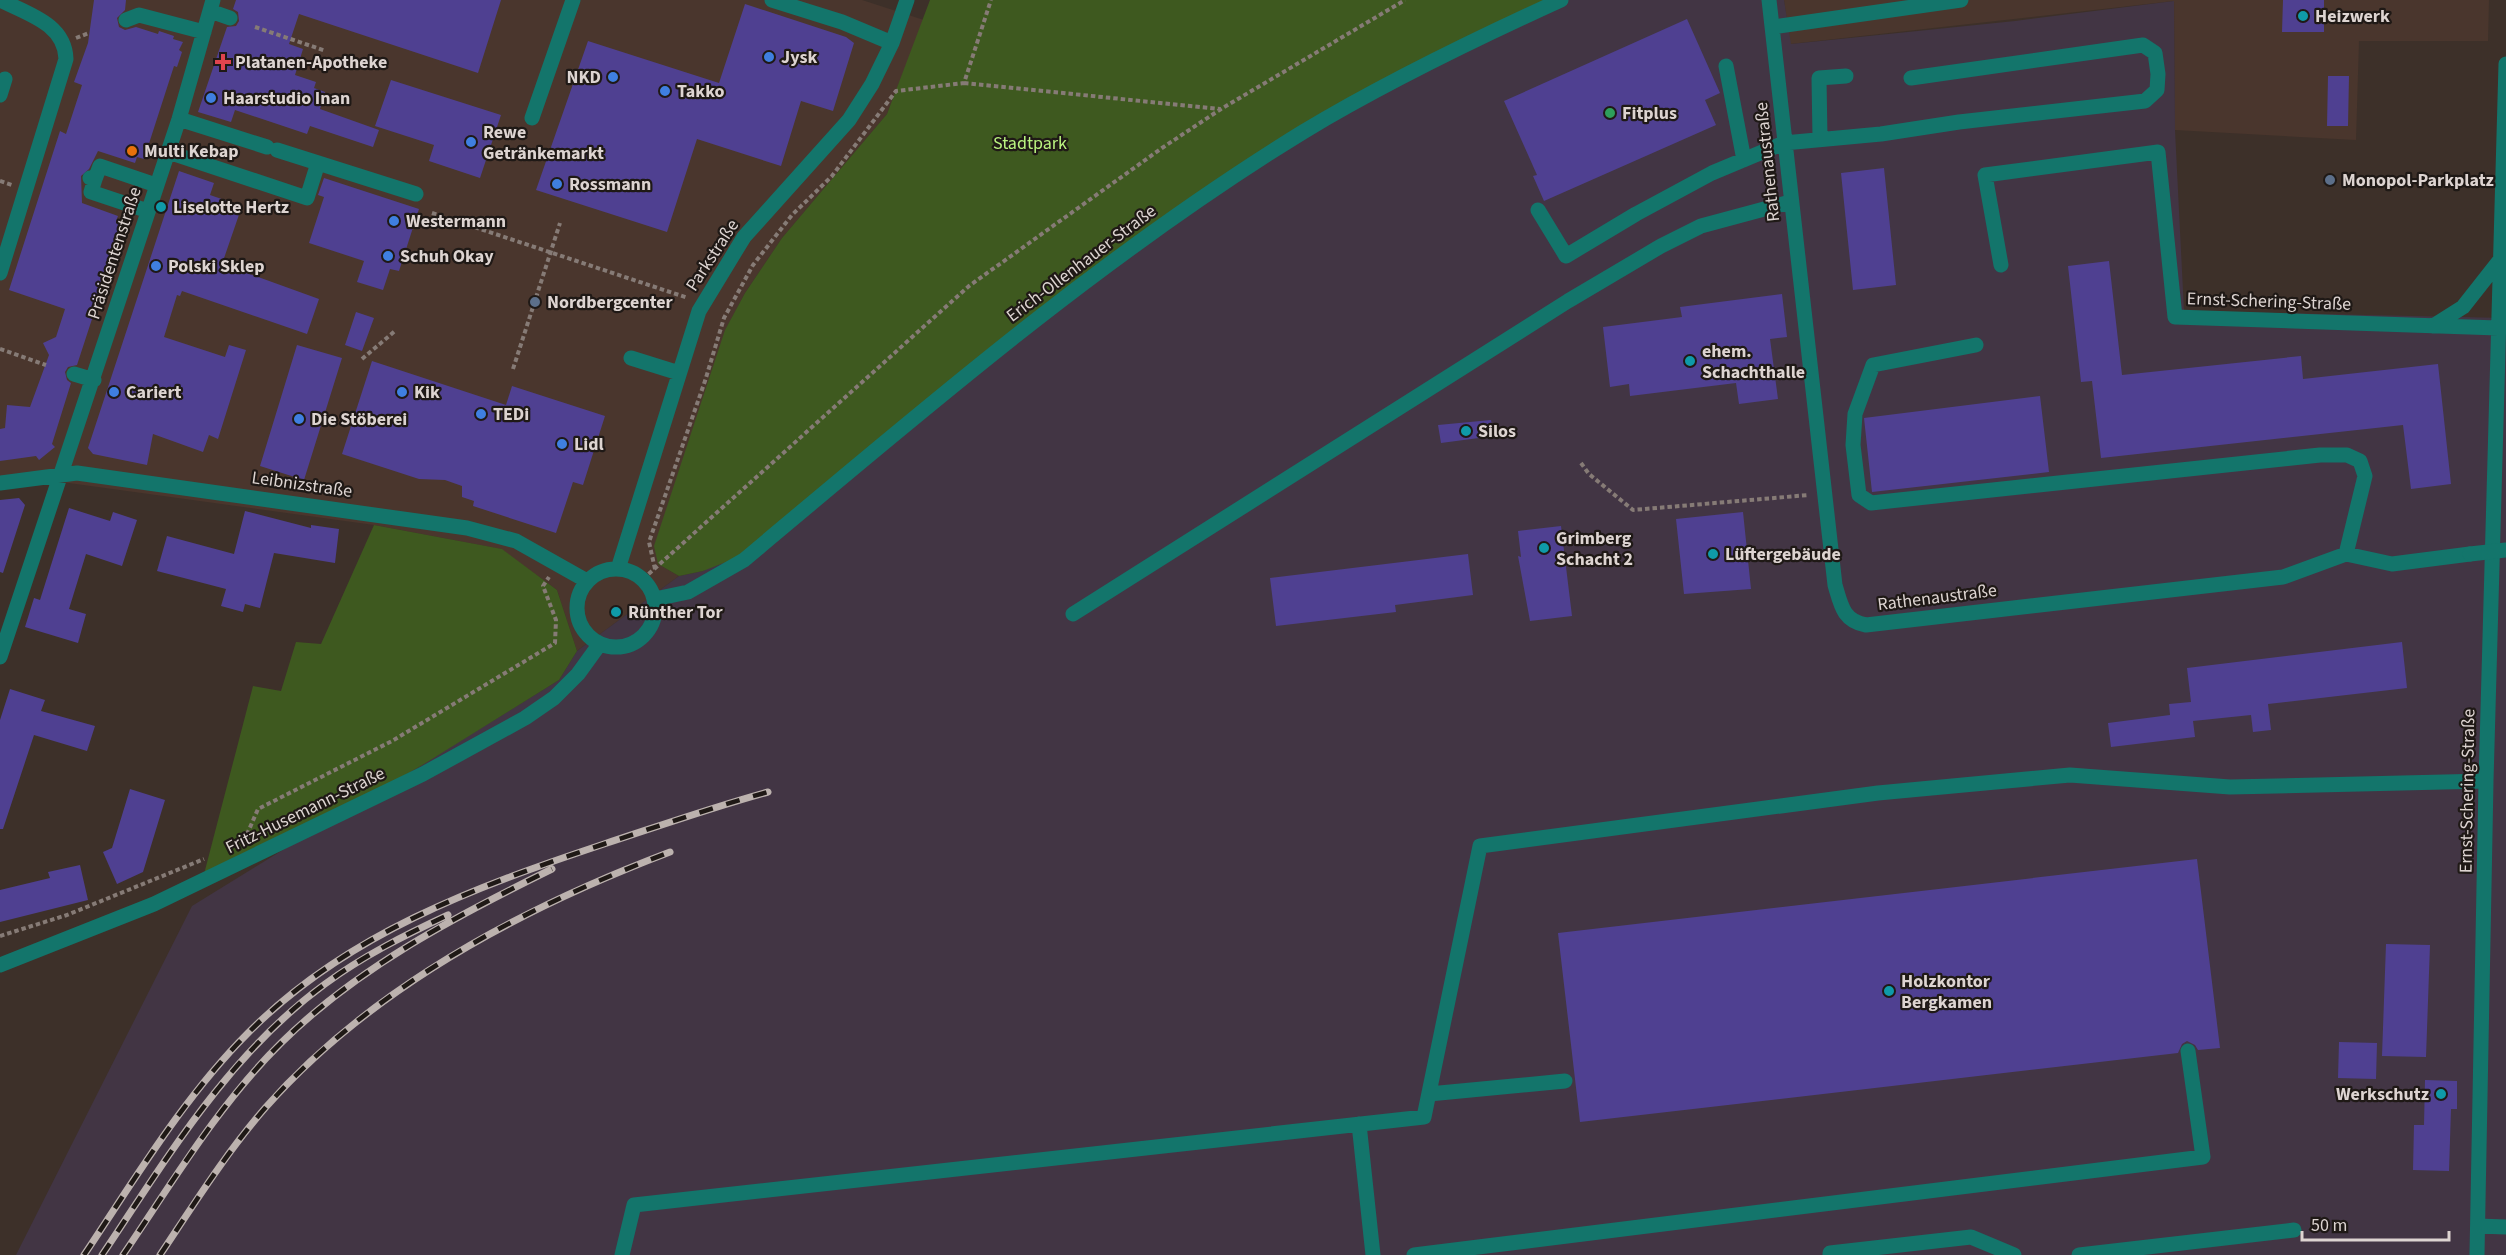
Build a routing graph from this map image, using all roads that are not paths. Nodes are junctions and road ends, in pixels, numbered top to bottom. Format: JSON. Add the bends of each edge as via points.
{"nodes":[{"id":1,"x":0,"y":0,"type":"edge"},
{"id":2,"x":573,"y":0,"type":"edge"},
{"id":3,"x":772,"y":0,"type":"edge"},
{"id":4,"x":907,"y":0,"type":"edge"},
{"id":5,"x":1561,"y":0,"type":"edge"},
{"id":6,"x":1769,"y":0,"type":"edge"},
{"id":7,"x":1961,"y":0,"type":"edge"},
{"id":8,"x":211,"y":6,"type":"edge"},
{"id":9,"x":230,"y":18,"type":"dead end"},
{"id":10,"x":126,"y":20,"type":"dead end"},
{"id":11,"x":1773,"y":27,"type":"junction"},
{"id":12,"x":204,"y":32,"type":"junction"},
{"id":13,"x":892,"y":43,"type":"junction"},
{"id":14,"x":2506,"y":64,"type":"edge"},
{"id":15,"x":1726,"y":66,"type":"dead end"},
{"id":16,"x":1846,"y":76,"type":"dead end"},
{"id":17,"x":1911,"y":78,"type":"dead end"},
{"id":18,"x":5,"y":79,"type":"dead end"},
{"id":19,"x":0,"y":95,"type":"edge"},
{"id":20,"x":532,"y":118,"type":"dead end"},
{"id":21,"x":179,"y":119,"type":"junction"},
{"id":22,"x":2505,"y":137,"type":"edge"},
{"id":23,"x":1820,"y":138,"type":"junction"},
{"id":24,"x":1784,"y":143,"type":"junction"},
{"id":25,"x":168,"y":152,"type":"junction"},
{"id":26,"x":1744,"y":160,"type":"junction"},
{"id":27,"x":318,"y":163,"type":"junction"},
{"id":28,"x":156,"y":185,"type":"junction"},
{"id":29,"x":416,"y":194,"type":"dead end"},
{"id":30,"x":1790,"y":202,"type":"junction"},
{"id":31,"x":1538,"y":210,"type":"dead end"},
{"id":32,"x":148,"y":211,"type":"junction"},
{"id":33,"x":2500,"y":261,"type":"junction"},
{"id":34,"x":2001,"y":265,"type":"dead end"},
{"id":35,"x":0,"y":273,"type":"edge"},
{"id":36,"x":2433,"y":326,"type":"junction"},
{"id":37,"x":2498,"y":328,"type":"junction"},
{"id":38,"x":1976,"y":345,"type":"dead end"},
{"id":39,"x":630,"y":358,"type":"dead end"},
{"id":40,"x":679,"y":373,"type":"junction"},
{"id":41,"x":74,"y":374,"type":"dead end"},
{"id":42,"x":94,"y":380,"type":"junction"},
{"id":43,"x":60,"y":474,"type":"junction"},
{"id":44,"x":0,"y":483,"type":"edge"},
{"id":45,"x":2506,"y":550,"type":"edge"},
{"id":46,"x":2346,"y":554,"type":"junction"},
{"id":47,"x":618,"y":569,"type":"junction"},
{"id":48,"x":587,"y":581,"type":"junction"},
{"id":49,"x":655,"y":599,"type":"junction"},
{"id":50,"x":1073,"y":614,"type":"dead end"},
{"id":51,"x":599,"y":645,"type":"junction"},
{"id":52,"x":0,"y":657,"type":"edge"},
{"id":53,"x":2486,"y":781,"type":"junction"},
{"id":54,"x":0,"y":965,"type":"edge"},
{"id":55,"x":2188,"y":1051,"type":"dead end"},
{"id":56,"x":1565,"y":1081,"type":"dead end"},
{"id":57,"x":1429,"y":1094,"type":"junction"},
{"id":58,"x":1359,"y":1124,"type":"junction"},
{"id":59,"x":2478,"y":1226,"type":"junction"},
{"id":60,"x":2506,"y":1227,"type":"edge"},
{"id":61,"x":2294,"y":1230,"type":"dead end"},
{"id":62,"x":622,"y":1255,"type":"edge"},
{"id":63,"x":1373,"y":1255,"type":"edge"},
{"id":64,"x":1414,"y":1255,"type":"edge"},
{"id":65,"x":1830,"y":1255,"type":"edge"},
{"id":66,"x":2014,"y":1255,"type":"edge"},
{"id":67,"x":2079,"y":1255,"type":"edge"},
{"id":68,"x":2477,"y":1255,"type":"edge"}],
"edges":[{"from":1,"to":35,"type":"street","via":[[56,30],[64,42],[66,60]]},
{"from":2,"to":20,"type":"street"},
{"from":3,"to":13,"type":"street"},
{"from":4,"to":13,"type":"street","name":"Parkstraße"},
{"from":5,"to":49,"type":"street","name":"Erich-Ollenhauer-Straße","via":[[1417,69],[1305,132],[1220,187],[1087,279],[744,560],[688,592]]},
{"from":6,"to":11,"type":"street","name":"Rathenaustraße"},
{"from":7,"to":11,"type":"street"},
{"from":8,"to":9,"type":"street"},
{"from":8,"to":12,"type":"street","name":"Präsidentenstraße"},
{"from":10,"to":12,"type":"street","via":[[139,15]]},
{"from":11,"to":24,"type":"street","name":"Rathenaustraße"},
{"from":12,"to":21,"type":"street","name":"Präsidentenstraße"},
{"from":13,"to":40,"type":"street","name":"Parkstraße","via":[[849,120],[744,237],[715,281],[699,311]]},
{"from":14,"to":22,"type":"street","name":"Ernst-Schering-Straße"},
{"from":15,"to":26,"type":"street"},
{"from":16,"to":23,"type":"street","via":[[1819,78]]},
{"from":17,"to":23,"type":"street","via":[[2143,45],[2155,53],[2158,74],[2157,90],[2145,101]]},
{"from":18,"to":19,"type":"street"},
{"from":21,"to":25,"type":"street","name":"Präsidentenstraße"},
{"from":21,"to":27,"type":"street"},
{"from":22,"to":33,"type":"street","name":"Ernst-Schering-Straße"},
{"from":23,"to":24,"type":"street"},
{"from":24,"to":26,"type":"street"},
{"from":24,"to":30,"type":"street","name":"Rathenaustraße"},
{"from":25,"to":27,"type":"street","via":[[307,198]]},
{"from":25,"to":28,"type":"street","name":"Präsidentenstraße"},
{"from":26,"to":31,"type":"street","via":[[1636,214],[1566,256]]},
{"from":27,"to":29,"type":"street"},
{"from":28,"to":32,"type":"street","name":"Präsidentenstraße"},
{"from":28,"to":32,"type":"street","via":[[100,166],[93,178],[91,192]]},
{"from":30,"to":46,"type":"street","name":"Rathenaustraße","via":[[1835,585],[1842,609],[1851,621],[1866,625],[2283,577]]},
{"from":30,"to":50,"type":"street","via":[[1701,226],[1661,246]]},
{"from":32,"to":42,"type":"street","name":"Präsidentenstraße"},
{"from":33,"to":36,"type":"street","via":[[2463,307]]},
{"from":33,"to":37,"type":"street","name":"Ernst-Schering-Straße"},
{"from":34,"to":36,"type":"street","name":"Ernst-Schering-Straße","via":[[1985,175],[2158,152],[2175,317]]},
{"from":36,"to":37,"type":"street","name":"Ernst-Schering-Straße"},
{"from":37,"to":53,"type":"street","name":"Ernst-Schering-Straße"},
{"from":38,"to":46,"type":"street","via":[[1873,365],[1855,414],[1853,445],[1859,495],[1871,503],[2347,455],[2360,461],[2365,476]]},
{"from":39,"to":40,"type":"street"},
{"from":40,"to":47,"type":"street","name":"Parkstraße"},
{"from":41,"to":42,"type":"street"},
{"from":42,"to":43,"type":"street","name":"Präsidentenstraße"},
{"from":43,"to":44,"type":"street","name":"Leibnizstraße"},
{"from":43,"to":48,"type":"street","name":"Leibnizstraße","via":[[101,476],[467,528],[516,542]]},
{"from":43,"to":52,"type":"street","name":"Präsidentenstraße"},
{"from":45,"to":46,"type":"street","bridge":true,"via":[[2392,564]]},
{"from":47,"to":48,"type":"street","via":[[601,572]]},
{"from":47,"to":49,"type":"street","via":[[649,574]]},
{"from":48,"to":51,"type":"street","via":[[576,608],[587,636]]},
{"from":49,"to":51,"type":"street","via":[[651,628],[641,639],[614,648]]},
{"from":51,"to":54,"type":"street","name":"Fritz-Husemann-Straße","via":[[554,698],[423,774],[154,904]]},
{"from":53,"to":57,"type":"street","via":[[2230,787],[2070,775],[1878,793],[1480,846]]},
{"from":53,"to":59,"type":"street","name":"Ernst-Schering-Straße"},
{"from":55,"to":64,"type":"street","via":[[2203,1156]]},
{"from":56,"to":57,"type":"street"},
{"from":57,"to":58,"type":"street","via":[[1424,1117]]},
{"from":58,"to":62,"type":"street","via":[[634,1205]]},
{"from":58,"to":63,"type":"street"},
{"from":59,"to":60,"type":"street"},
{"from":59,"to":68,"type":"street","name":"Ernst-Schering-Straße"},
{"from":61,"to":67,"type":"street"},
{"from":65,"to":66,"type":"street","via":[[1971,1238]]}]}
